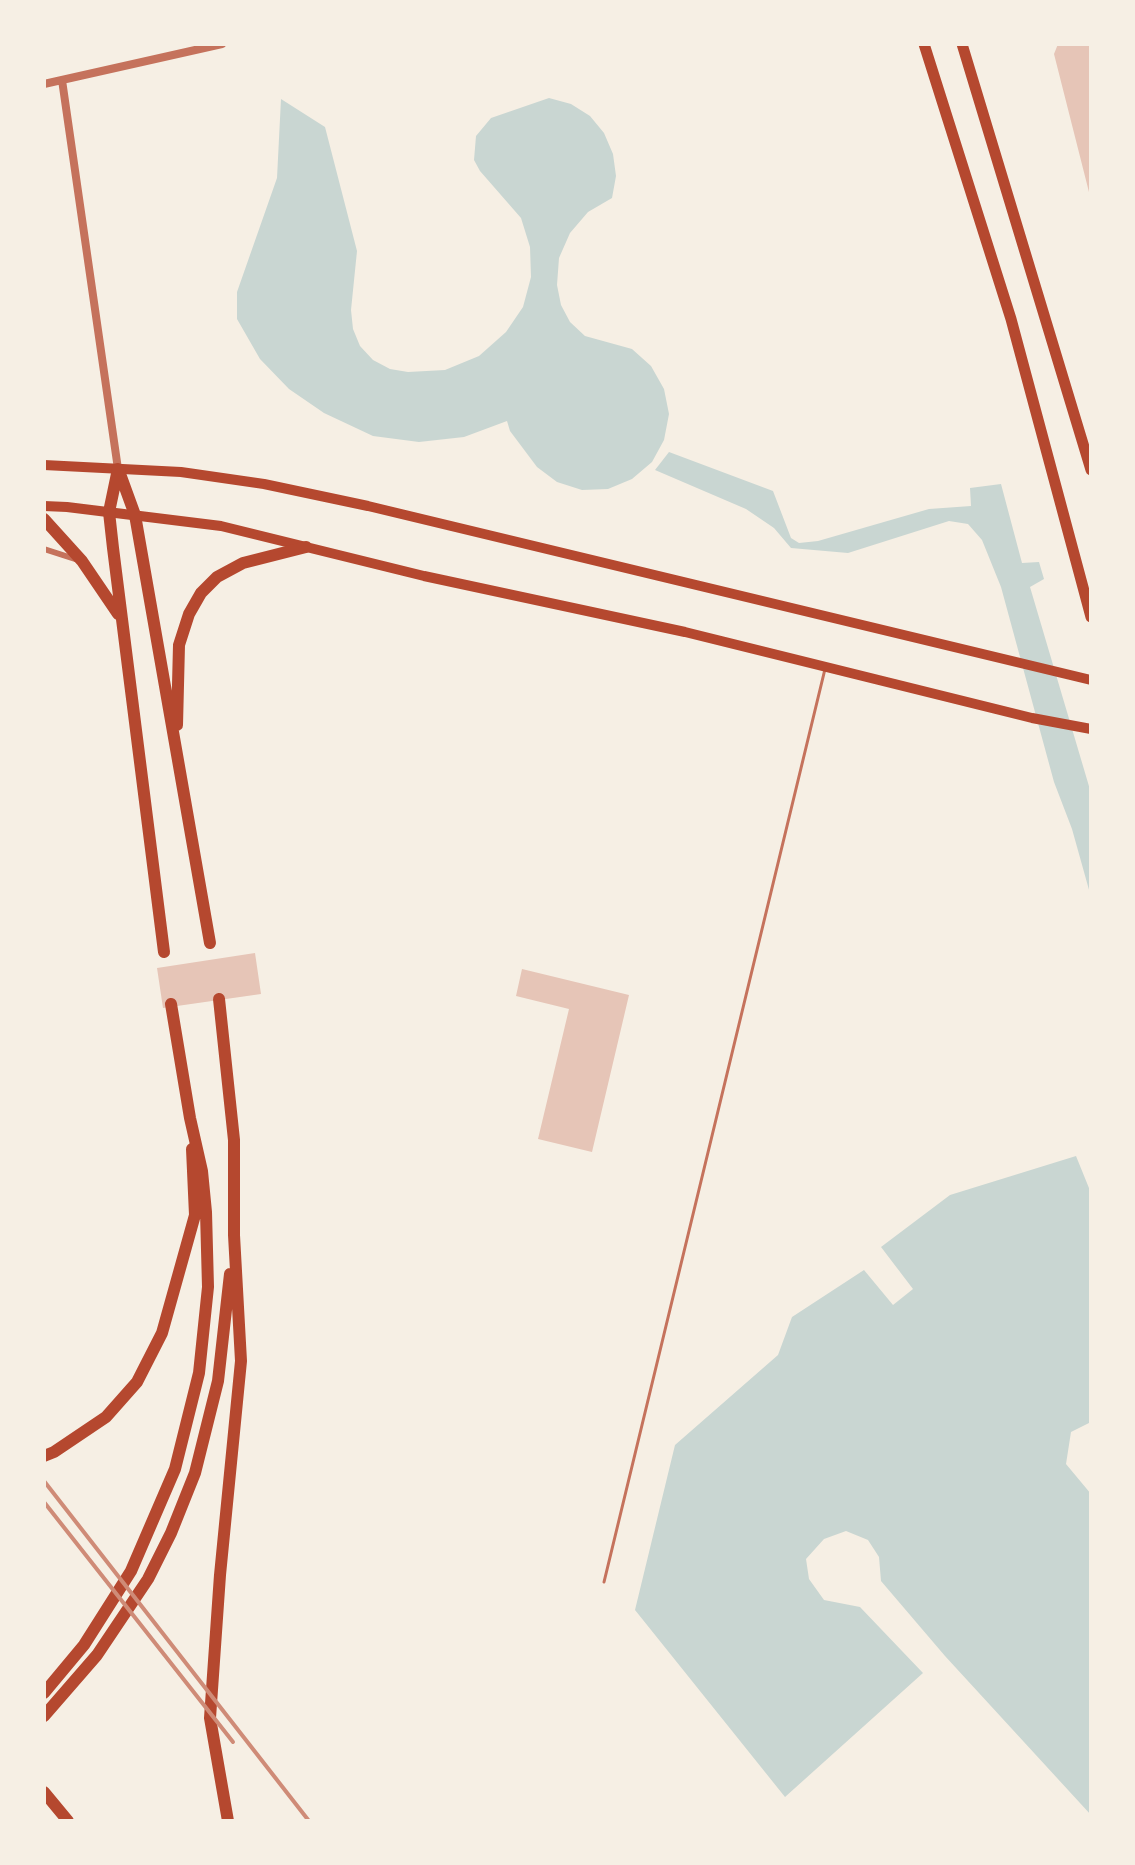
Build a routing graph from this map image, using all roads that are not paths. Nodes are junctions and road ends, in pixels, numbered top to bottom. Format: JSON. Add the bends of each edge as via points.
{"nodes":[{"id":1,"x":222,"y":44,"type":"edge"},
{"id":2,"x":924,"y":44,"type":"edge"},
{"id":3,"x":962,"y":44,"type":"edge"},
{"id":4,"x":62,"y":80,"type":"junction"},
{"id":5,"x":44,"y":83,"type":"edge"},
{"id":6,"x":44,"y":465,"type":"edge"},
{"id":7,"x":118,"y":469,"type":"junction"},
{"id":8,"x":1091,"y":470,"type":"edge"},
{"id":9,"x":44,"y":506,"type":"edge"},
{"id":10,"x":109,"y":512,"type":"junction"},
{"id":11,"x":135,"y":515,"type":"junction"},
{"id":12,"x":44,"y":519,"type":"edge"},
{"id":13,"x":306,"y":547,"type":"junction"},
{"id":14,"x":44,"y":549,"type":"edge"},
{"id":15,"x":82,"y":561,"type":"junction"},
{"id":16,"x":1091,"y":617,"type":"edge"},
{"id":17,"x":122,"y":619,"type":"junction"},
{"id":18,"x":826,"y":665,"type":"junction"},
{"id":19,"x":1091,"y":680,"type":"edge"},
{"id":20,"x":1091,"y":729,"type":"edge"},
{"id":21,"x":176,"y":748,"type":"junction"},
{"id":22,"x":210,"y":943,"type":"dead end"},
{"id":23,"x":164,"y":952,"type":"dead end"},
{"id":24,"x":219,"y":999,"type":"dead end"},
{"id":25,"x":171,"y":1004,"type":"dead end"},
{"id":26,"x":190,"y":1118,"type":"junction"},
{"id":27,"x":234,"y":1235,"type":"junction"},
{"id":28,"x":44,"y":1456,"type":"edge"},
{"id":29,"x":604,"y":1582,"type":"dead end"},
{"id":30,"x":44,"y":1693,"type":"edge"},
{"id":31,"x":44,"y":1716,"type":"edge"},
{"id":32,"x":44,"y":1792,"type":"edge"},
{"id":33,"x":68,"y":1821,"type":"edge"},
{"id":34,"x":228,"y":1821,"type":"edge"}],
"edges":[{"from":1,"to":4,"type":"street"},
{"from":2,"to":16,"type":"highway","via":[[1011,319]]},
{"from":3,"to":8,"type":"highway"},
{"from":4,"to":5,"type":"street"},
{"from":4,"to":7,"type":"street"},
{"from":6,"to":7,"type":"main road"},
{"from":7,"to":10,"type":"highway"},
{"from":7,"to":11,"type":"highway"},
{"from":7,"to":19,"type":"main road","via":[[264,484],[368,506]]},
{"from":9,"to":10,"type":"main road"},
{"from":10,"to":11,"type":"main road"},
{"from":10,"to":17,"type":"highway"},
{"from":11,"to":13,"type":"main road","via":[[221,526]]},
{"from":11,"to":21,"type":"highway"},
{"from":12,"to":15,"type":"highway"},
{"from":13,"to":18,"type":"main road"},
{"from":13,"to":21,"type":"highway","via":[[243,563],[201,593],[179,645]]},
{"from":14,"to":15,"type":"street"},
{"from":15,"to":17,"type":"highway"},
{"from":17,"to":23,"type":"highway"},
{"from":18,"to":20,"type":"main road"},
{"from":18,"to":29,"type":"lane"},
{"from":21,"to":22,"type":"highway"},
{"from":24,"to":27,"type":"highway","via":[[234,1140]]},
{"from":25,"to":26,"type":"highway"},
{"from":26,"to":28,"type":"highway","via":[[195,1215],[162,1333],[137,1382],[106,1417]]},
{"from":26,"to":30,"type":"highway","via":[[202,1171],[208,1287],[199,1373],[175,1469],[131,1571],[84,1645]]},
{"from":27,"to":31,"type":"highway","via":[[218,1381],[195,1473],[148,1579],[97,1655]]},
{"from":27,"to":34,"type":"highway","via":[[241,1361],[210,1718]]},
{"from":32,"to":33,"type":"highway"}]}
